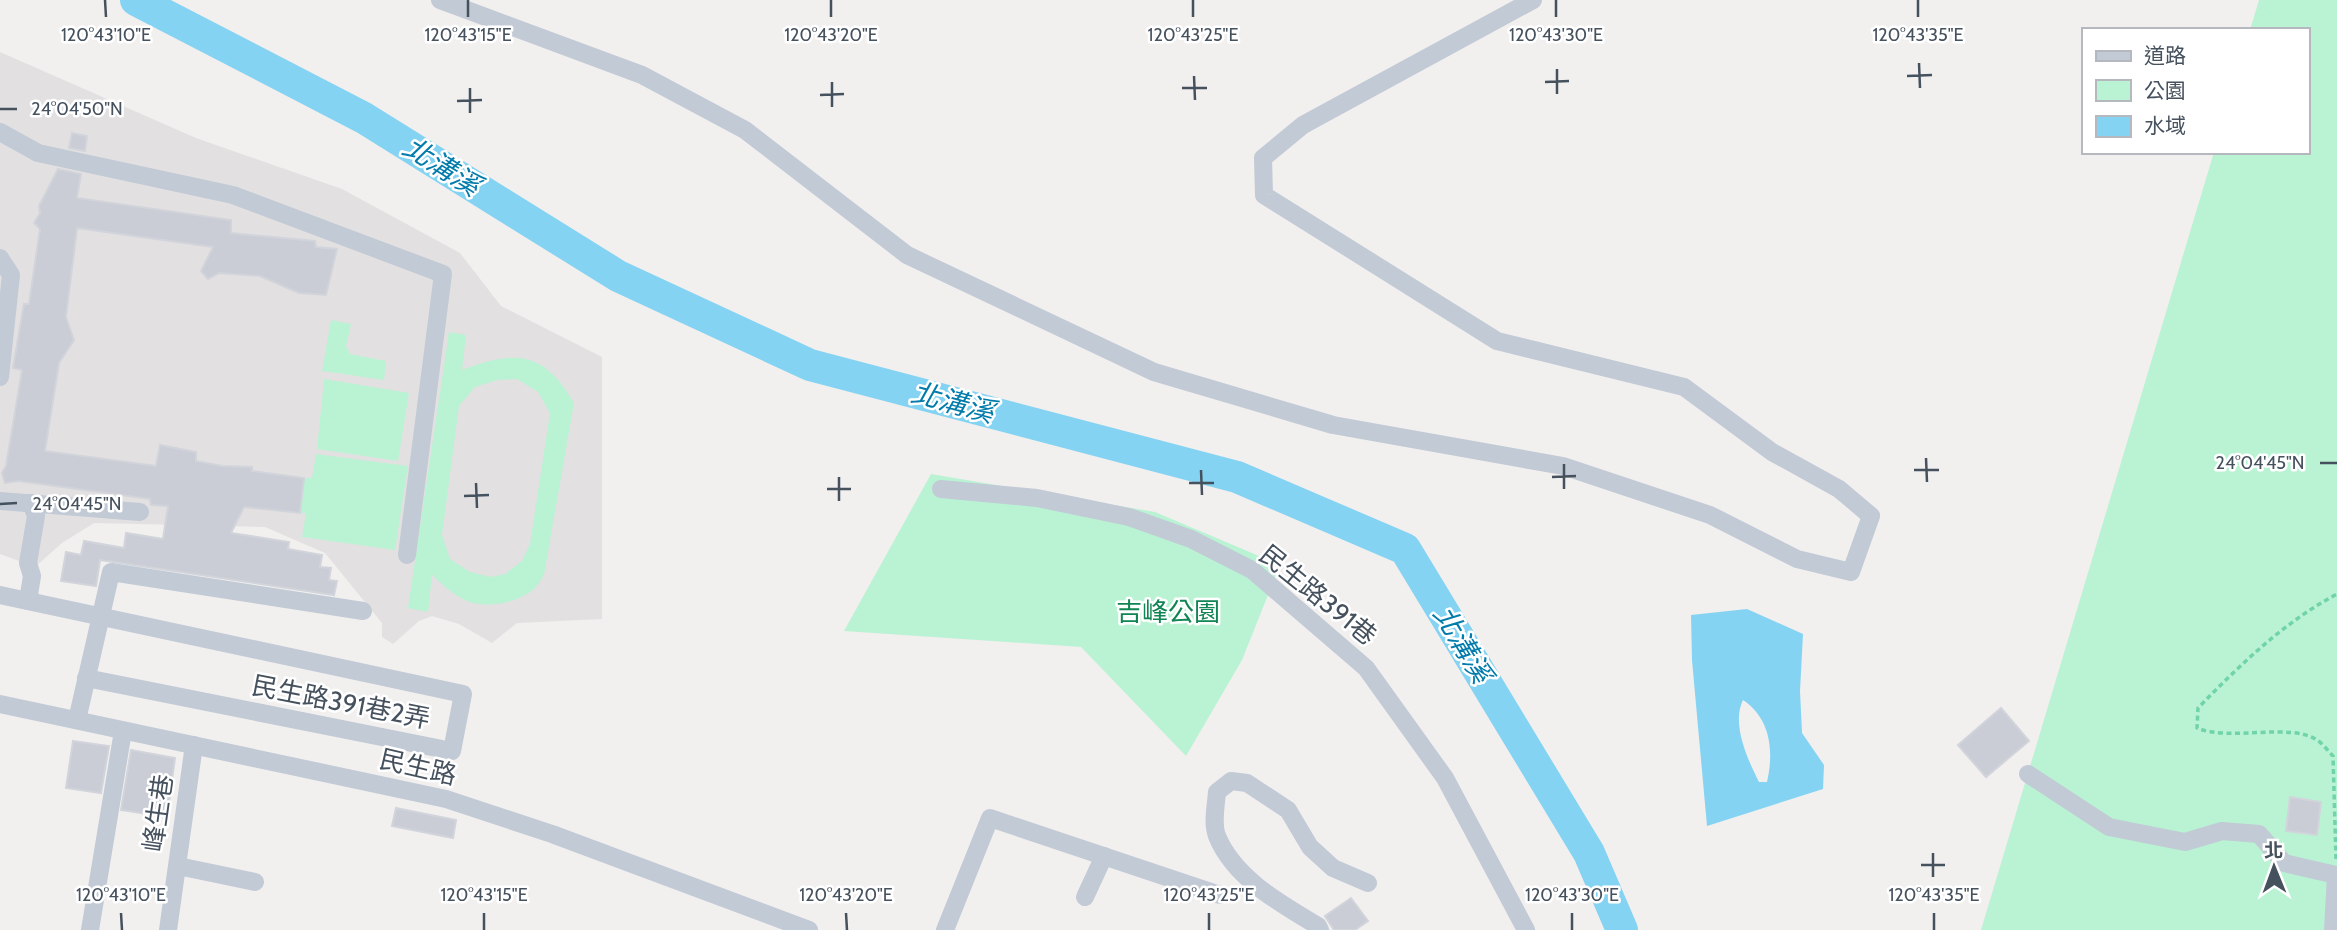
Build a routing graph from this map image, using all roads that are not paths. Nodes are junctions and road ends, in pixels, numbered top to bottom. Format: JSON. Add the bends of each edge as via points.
{"nodes":[{"id":1,"x":440,"y":0,"type":"edge"},
{"id":2,"x":1533,"y":0,"type":"edge"},
{"id":3,"x":0,"y":132,"type":"edge"},
{"id":4,"x":0,"y":258,"type":"edge"},
{"id":5,"x":3,"y":330,"type":"edge"},
{"id":6,"x":0,"y":377,"type":"edge"},
{"id":7,"x":941,"y":489,"type":"dead end"},
{"id":8,"x":0,"y":501,"type":"edge"},
{"id":9,"x":31,"y":503,"type":"junction"},
{"id":10,"x":140,"y":512,"type":"dead end"},
{"id":11,"x":407,"y":555,"type":"dead end"},
{"id":12,"x":0,"y":595,"type":"edge"},
{"id":13,"x":28,"y":601,"type":"junction"},
{"id":14,"x":363,"y":611,"type":"dead end"},
{"id":15,"x":99,"y":616,"type":"junction"},
{"id":16,"x":86,"y":678,"type":"junction"},
{"id":17,"x":0,"y":704,"type":"edge"},
{"id":18,"x":77,"y":720,"type":"junction"},
{"id":19,"x":123,"y":732,"type":"junction"},
{"id":20,"x":194,"y":745,"type":"junction"},
{"id":21,"x":2028,"y":774,"type":"dead end"},
{"id":22,"x":1104,"y":856,"type":"junction"},
{"id":23,"x":178,"y":866,"type":"junction"},
{"id":24,"x":2336,"y":875,"type":"edge"},
{"id":25,"x":255,"y":882,"type":"dead end"},
{"id":26,"x":1368,"y":883,"type":"dead end"},
{"id":27,"x":1220,"y":895,"type":"dead end"},
{"id":28,"x":1085,"y":897,"type":"dead end"},
{"id":29,"x":90,"y":930,"type":"edge"},
{"id":30,"x":168,"y":930,"type":"edge"},
{"id":31,"x":809,"y":930,"type":"edge"},
{"id":32,"x":945,"y":930,"type":"edge"},
{"id":33,"x":1320,"y":930,"type":"edge"},
{"id":34,"x":1526,"y":930,"type":"edge"},
{"id":35,"x":2333,"y":930,"type":"edge"}],
"edges":[{"from":1,"to":2,"type":"street","via":[[642,75],[745,130],[908,255],[1154,372],[1333,425],[1563,466],[1710,515],[1797,559],[1852,572],[1871,516],[1839,489],[1772,452],[1684,387],[1497,341],[1264,195],[1263,158],[1303,125]]},
{"from":3,"to":11,"type":"street","via":[[38,153],[233,195],[443,274]]},
{"from":4,"to":5,"type":"street","via":[[11,275]]},
{"from":5,"to":6,"type":"street"},
{"from":7,"to":34,"type":"street","name":"民生路391巷","via":[[1037,498],[1129,517],[1192,539],[1252,570],[1366,668],[1445,778]]},
{"from":8,"to":9,"type":"street"},
{"from":9,"to":10,"type":"street"},
{"from":9,"to":13,"type":"street","via":[[36,516]]},
{"from":12,"to":13,"type":"street"},
{"from":13,"to":15,"type":"street"},
{"from":14,"to":15,"type":"street","via":[[111,572]]},
{"from":15,"to":16,"type":"street"},
{"from":15,"to":16,"type":"street","name":"民生路391巷2弄","via":[[463,694],[452,751]]},
{"from":16,"to":18,"type":"street"},
{"from":17,"to":18,"type":"street","name":"民生路"},
{"from":18,"to":19,"type":"street","name":"民生路"},
{"from":19,"to":20,"type":"street","name":"民生路"},
{"from":19,"to":29,"type":"street"},
{"from":20,"to":23,"type":"street","name":"峰生巷"},
{"from":20,"to":31,"type":"street","name":"民生路","via":[[446,799]]},
{"from":21,"to":24,"type":"street","via":[[2109,827],[2185,842],[2222,831],[2259,834],[2284,863]]},
{"from":22,"to":27,"type":"street"},
{"from":22,"to":28,"type":"street"},
{"from":22,"to":32,"type":"street","via":[[990,818]]},
{"from":23,"to":25,"type":"street"},
{"from":23,"to":30,"type":"street","name":"峰生巷"},
{"from":24,"to":35,"type":"street"},
{"from":26,"to":33,"type":"street","via":[[1333,868],[1310,847],[1288,810],[1247,783],[1231,781],[1217,792],[1216,834],[1236,867]]}]}
